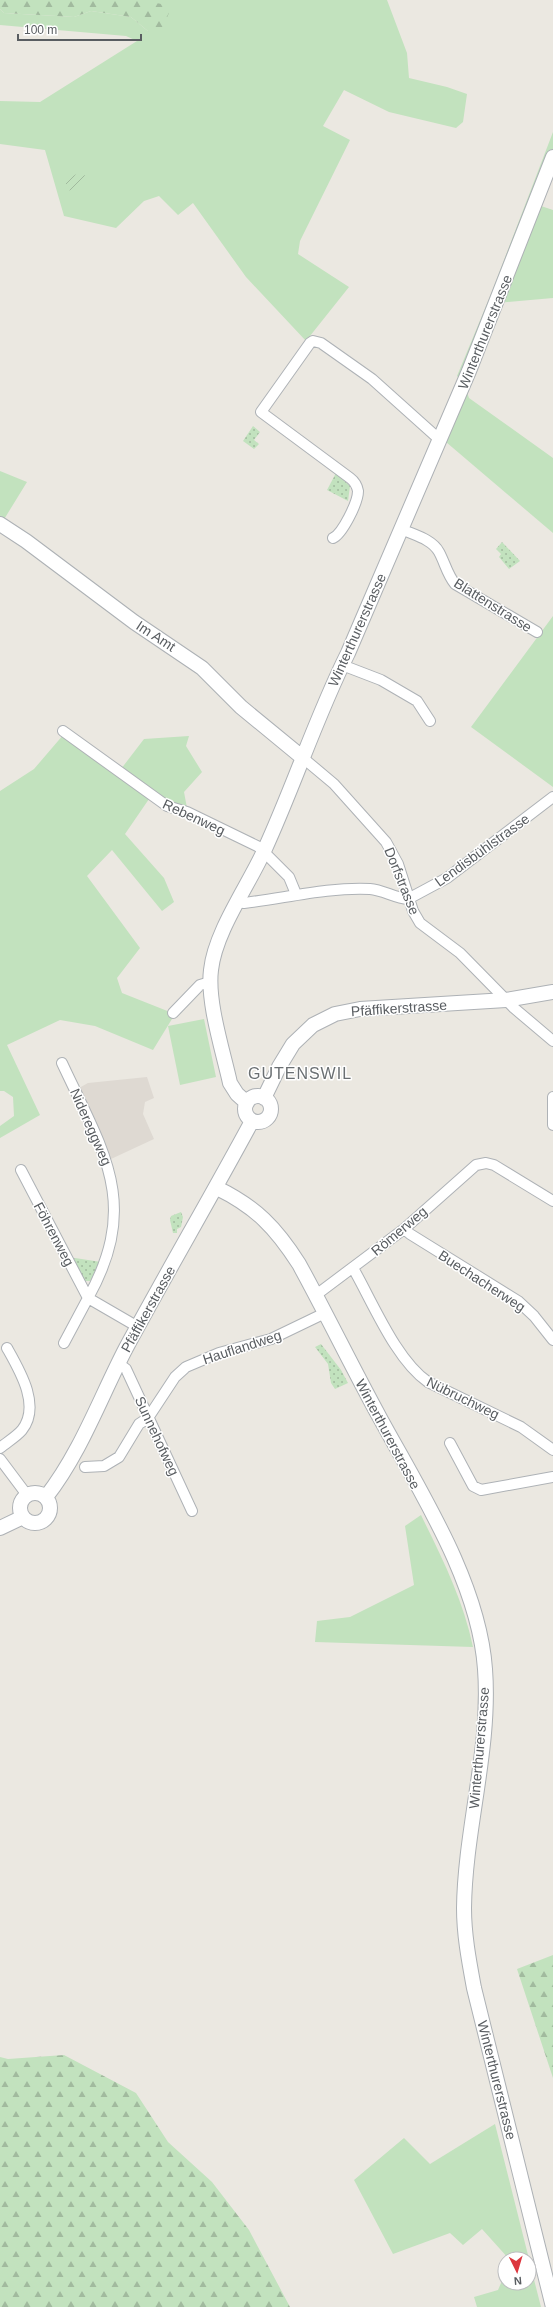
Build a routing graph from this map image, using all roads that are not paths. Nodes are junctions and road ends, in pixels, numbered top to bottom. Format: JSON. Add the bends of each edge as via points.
{"nodes":[{"id":1,"x":553,"y":157,"type":"edge"},
{"id":2,"x":440,"y":440,"type":"junction"},
{"id":3,"x":0,"y":524,"type":"edge"},
{"id":4,"x":401,"y":529,"type":"junction"},
{"id":5,"x":333,"y":538,"type":"dead end"},
{"id":6,"x":537,"y":632,"type":"dead end"},
{"id":7,"x":342,"y":665,"type":"junction"},
{"id":8,"x":430,"y":721,"type":"dead end"},
{"id":9,"x":63,"y":731,"type":"dead end"},
{"id":10,"x":303,"y":758,"type":"junction"},
{"id":11,"x":553,"y":797,"type":"edge"},
{"id":12,"x":266,"y":854,"type":"junction"},
{"id":13,"x":296,"y":894,"type":"junction"},
{"id":14,"x":408,"y":899,"type":"junction"},
{"id":15,"x":245,"y":902,"type":"junction"},
{"id":16,"x":210,"y":982,"type":"junction"},
{"id":17,"x":553,"y":992,"type":"edge"},
{"id":18,"x":506,"y":1000,"type":"junction"},
{"id":19,"x":173,"y":1013,"type":"dead end"},
{"id":20,"x":553,"y":1042,"type":"edge"},
{"id":21,"x":62,"y":1063,"type":"dead end"},
{"id":22,"x":553,"y":1097,"type":"edge"},
{"id":23,"x":264,"y":1098,"type":"junction"},
{"id":24,"x":247,"y":1103,"type":"junction"},
{"id":25,"x":252,"y":1121,"type":"junction"},
{"id":26,"x":553,"y":1125,"type":"edge"},
{"id":27,"x":21,"y":1170,"type":"dead end"},
{"id":28,"x":217,"y":1188,"type":"junction"},
{"id":29,"x":553,"y":1201,"type":"edge"},
{"id":30,"x":404,"y":1229,"type":"junction"},
{"id":31,"x":353,"y":1268,"type":"junction"},
{"id":32,"x":316,"y":1295,"type":"junction"},
{"id":33,"x":88,"y":1298,"type":"junction"},
{"id":34,"x":325,"y":1313,"type":"junction"},
{"id":35,"x":138,"y":1327,"type":"junction"},
{"id":36,"x":553,"y":1340,"type":"edge"},
{"id":37,"x":64,"y":1343,"type":"dead end"},
{"id":38,"x":7,"y":1348,"type":"dead end"},
{"id":39,"x":118,"y":1363,"type":"junction"},
{"id":40,"x":148,"y":1418,"type":"junction"},
{"id":41,"x":450,"y":1443,"type":"dead end"},
{"id":42,"x":0,"y":1448,"type":"edge"},
{"id":43,"x":553,"y":1450,"type":"edge"},
{"id":44,"x":0,"y":1459,"type":"edge"},
{"id":45,"x":85,"y":1467,"type":"dead end"},
{"id":46,"x":553,"y":1477,"type":"edge"},
{"id":47,"x":26,"y":1495,"type":"junction"},
{"id":48,"x":46,"y":1497,"type":"junction"},
{"id":49,"x":192,"y":1511,"type":"dead end"},
{"id":50,"x":23,"y":1517,"type":"junction"},
{"id":51,"x":0,"y":1528,"type":"edge"},
{"id":52,"x":553,"y":2307,"type":"edge"}],
"edges":[{"from":1,"to":2,"type":"main road","name":"Winterthurerstrasse","via":[[497,303]]},
{"from":2,"to":4,"type":"main road","name":"Winterthurerstrasse"},
{"from":2,"to":5,"type":"street","via":[[372,379],[321,343],[310,343],[261,412],[356,485],[358,494],[351,512],[339,535]]},
{"from":3,"to":10,"type":"main road","name":"Im Amt","via":[[134,622],[202,668],[241,707]]},
{"from":4,"to":6,"type":"street","name":"Blattenstrasse","via":[[436,548],[455,584]]},
{"from":4,"to":7,"type":"main road","name":"Winterthurerstrasse"},
{"from":7,"to":8,"type":"street","via":[[381,680],[417,701]]},
{"from":7,"to":10,"type":"main road","name":"Winterthurerstrasse"},
{"from":9,"to":12,"type":"street","name":"Rebenweg","via":[[167,806],[207,821],[259,847]]},
{"from":10,"to":12,"type":"main road","name":"Winterthurerstrasse"},
{"from":10,"to":14,"type":"street","name":"Dorfstrasse","via":[[307,764],[322,772],[379,831],[398,864]]},
{"from":11,"to":14,"type":"street","name":"Lendisbühlstrasse","via":[[447,878]]},
{"from":12,"to":13,"type":"street","name":"Rebenweg","via":[[289,877]]},
{"from":12,"to":15,"type":"main road","name":"Winterthurerstrasse"},
{"from":13,"to":14,"type":"street","via":[[370,889],[395,898]]},
{"from":13,"to":15,"type":"street"},
{"from":14,"to":18,"type":"street","name":"Dorfstrasse","via":[[420,923],[460,953]]},
{"from":15,"to":16,"type":"main road","name":"Winterthurerstrasse","via":[[214,953]]},
{"from":16,"to":19,"type":"street","via":[[200,985]]},
{"from":16,"to":24,"type":"main road","name":"Winterthurerstrasse","via":[[230,1083]]},
{"from":17,"to":18,"type":"main road","name":"Pfäffikerstrasse"},
{"from":18,"to":20,"type":"street","name":"Dorfstrasse"},
{"from":18,"to":23,"type":"main road","name":"Pfäffikerstrasse","via":[[360,1009],[335,1014],[313,1025],[293,1044]]},
{"from":21,"to":33,"type":"street","name":"Nidereggweg","via":[[106,1157],[113,1191],[114,1227],[111,1242],[103,1269]]},
{"from":22,"to":26,"type":"street"},
{"from":23,"to":24,"type":"main road","via":[[252,1098]]},
{"from":23,"to":25,"type":"main road","via":[[270,1105],[269,1115],[262,1122]]},
{"from":24,"to":25,"type":"main road","via":[[246,1113]]},
{"from":25,"to":28,"type":"main road","name":"Pfäffikerstrasse"},
{"from":27,"to":33,"type":"street","name":"Föhrenweg"},
{"from":28,"to":32,"type":"main road","name":"Winterthurerstrasse","via":[[255,1210],[272,1226],[292,1252]]},
{"from":28,"to":35,"type":"main road","name":"Pfäffikerstrasse"},
{"from":29,"to":30,"type":"street","name":"Römerweg","via":[[494,1165],[480,1164],[471,1167]]},
{"from":30,"to":31,"type":"street","name":"Römerweg"},
{"from":30,"to":36,"type":"street","name":"Buechacherweg","via":[[518,1301]]},
{"from":31,"to":32,"type":"street","name":"Römerweg"},
{"from":31,"to":43,"type":"street","name":"Nübruchweg","via":[[404,1358],[419,1376],[521,1427]]},
{"from":32,"to":34,"type":"main road","name":"Winterthurerstrasse"},
{"from":33,"to":35,"type":"street"},
{"from":33,"to":37,"type":"street","name":"Nidereggweg"},
{"from":34,"to":40,"type":"street","name":"Hauflandweg","via":[[271,1340],[219,1353],[191,1364],[175,1377]]},
{"from":34,"to":52,"type":"main road","name":"Winterthurerstrasse","via":[[454,1560],[472,1603],[480,1633],[485,1669],[485,1705],[466,1866],[466,1940],[474,1988]]},
{"from":35,"to":39,"type":"main road","name":"Pfäffikerstrasse"},
{"from":38,"to":42,"type":"street","via":[[22,1377],[30,1409],[22,1429]]},
{"from":39,"to":40,"type":"street","name":"Sunnehofweg","via":[[126,1369]]},
{"from":39,"to":48,"type":"main road","name":"Pfäffikerstrasse","via":[[75,1452]]},
{"from":40,"to":45,"type":"street","name":"Hauflandweg","via":[[139,1424],[119,1458],[104,1466]]},
{"from":40,"to":49,"type":"street","name":"Sunnehofweg"},
{"from":41,"to":46,"type":"street","via":[[473,1486],[481,1490]]},
{"from":44,"to":47,"type":"street"},
{"from":47,"to":48,"type":"main road","via":[[33,1493]]},
{"from":47,"to":50,"type":"main road","via":[[20,1505]]},
{"from":48,"to":50,"type":"main road","via":[[51,1508],[46,1519],[33,1523]]},
{"from":50,"to":51,"type":"main road"}]}
